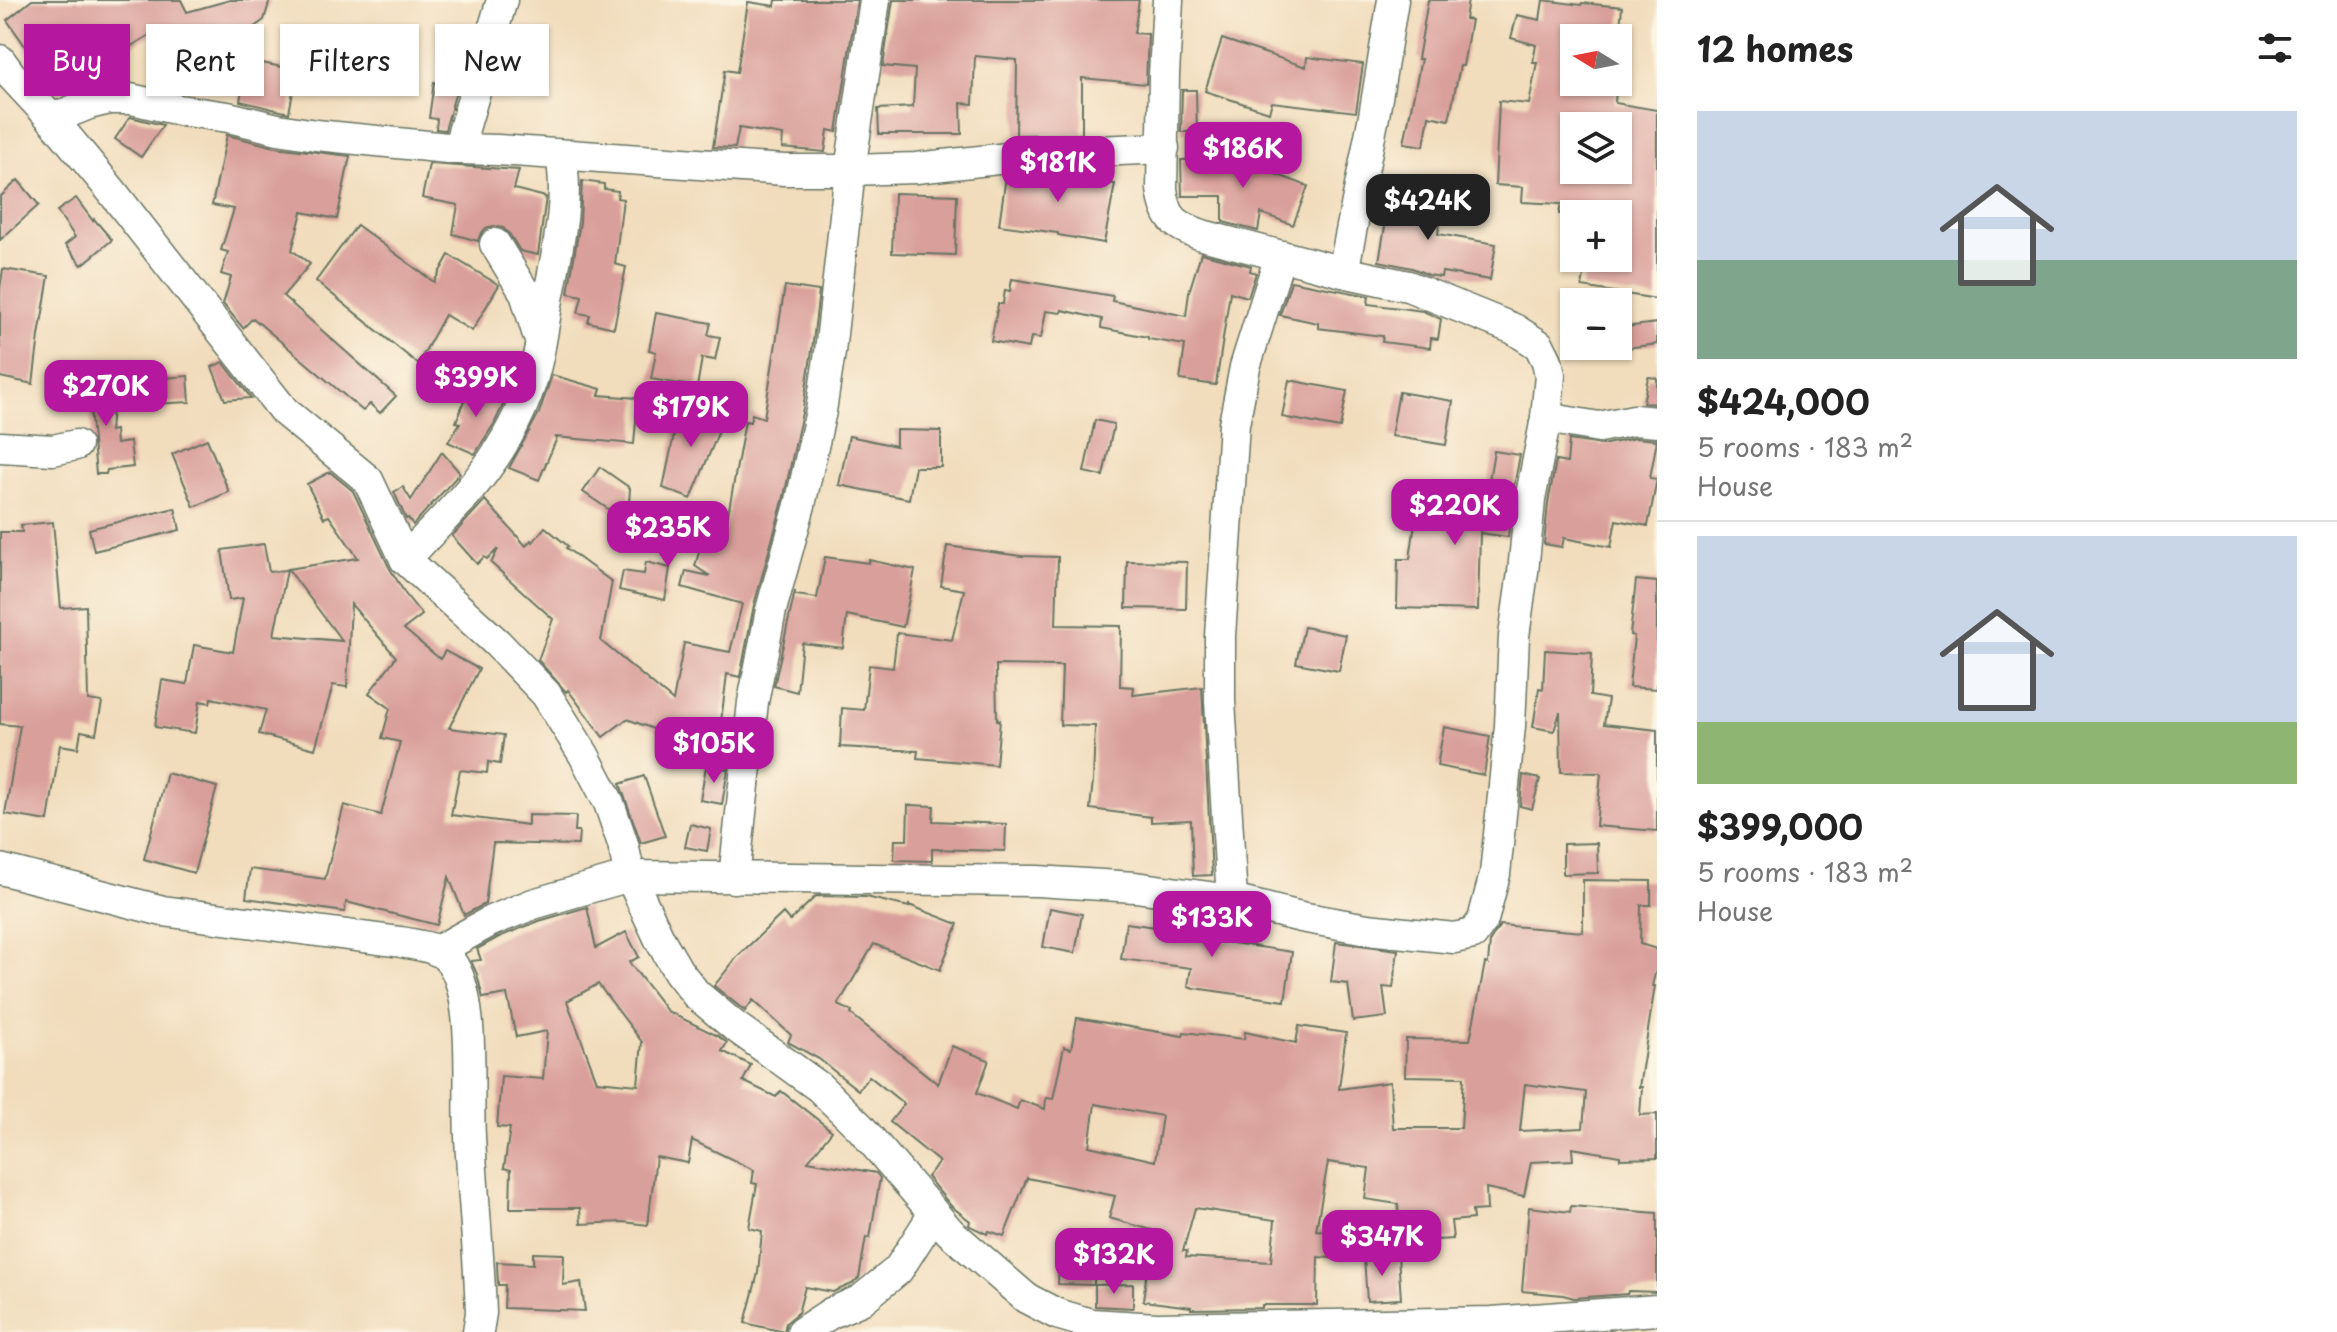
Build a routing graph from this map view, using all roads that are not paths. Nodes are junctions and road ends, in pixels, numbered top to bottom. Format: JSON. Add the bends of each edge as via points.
{"nodes":[{"id":1,"x":502,"y":0,"type":"edge"},
{"id":2,"x":875,"y":0,"type":"edge"},
{"id":3,"x":1168,"y":0,"type":"edge"},
{"id":4,"x":1393,"y":0,"type":"edge"},
{"id":5,"x":4,"y":72,"type":"edge"},
{"id":6,"x":52,"y":119,"type":"junction"},
{"id":7,"x":1164,"y":148,"type":"junction"},
{"id":8,"x":458,"y":149,"type":"junction"},
{"id":9,"x":561,"y":156,"type":"junction"},
{"id":10,"x":850,"y":170,"type":"junction"},
{"id":11,"x":495,"y":244,"type":"dead end"},
{"id":12,"x":1280,"y":256,"type":"junction"},
{"id":13,"x":1343,"y":272,"type":"junction"},
{"id":14,"x":541,"y":344,"type":"junction"},
{"id":15,"x":1546,"y":418,"type":"junction"},
{"id":16,"x":1657,"y":422,"type":"edge"},
{"id":17,"x":76,"y":445,"type":"dead end"},
{"id":18,"x":0,"y":447,"type":"edge"},
{"id":19,"x":405,"y":559,"type":"junction"},
{"id":20,"x":0,"y":869,"type":"edge"},
{"id":21,"x":630,"y":876,"type":"junction"},
{"id":22,"x":734,"y":878,"type":"junction"},
{"id":23,"x":1232,"y":900,"type":"junction"},
{"id":24,"x":439,"y":950,"type":"junction"},
{"id":25,"x":933,"y":1215,"type":"junction"},
{"id":26,"x":1657,"y":1310,"type":"edge"},
{"id":27,"x":1216,"y":1329,"type":"edge"},
{"id":28,"x":478,"y":1332,"type":"edge"},
{"id":29,"x":802,"y":1332,"type":"edge"}],
"edges":[{"from":1,"to":8,"type":"street"},
{"from":2,"to":10,"type":"street"},
{"from":3,"to":7,"type":"street"},
{"from":4,"to":13,"type":"street"},
{"from":5,"to":6,"type":"street"},
{"from":6,"to":8,"type":"street","via":[[89,104],[131,99],[291,131]]},
{"from":6,"to":19,"type":"street","via":[[284,411],[368,480]]},
{"from":7,"to":10,"type":"street"},
{"from":7,"to":12,"type":"street","via":[[1162,189],[1169,218],[1202,235]]},
{"from":8,"to":9,"type":"street"},
{"from":9,"to":10,"type":"street"},
{"from":9,"to":14,"type":"street","via":[[564,201]]},
{"from":10,"to":22,"type":"street","via":[[821,411],[753,702]]},
{"from":11,"to":14,"type":"street","via":[[525,293]]},
{"from":12,"to":13,"type":"street"},
{"from":12,"to":23,"type":"street","via":[[1245,367],[1234,424],[1220,636]]},
{"from":13,"to":15,"type":"street","via":[[1408,286],[1529,337],[1539,345],[1550,375]]},
{"from":14,"to":19,"type":"street","via":[[506,443]]},
{"from":15,"to":16,"type":"street","via":[[1599,427]]},
{"from":15,"to":23,"type":"street","via":[[1514,636],[1495,874],[1483,920],[1473,934],[1454,938],[1367,929]]},
{"from":17,"to":18,"type":"street","via":[[53,450]]},
{"from":19,"to":21,"type":"street","via":[[546,694],[609,803]]},
{"from":20,"to":24,"type":"street","via":[[163,911],[362,935]]},
{"from":21,"to":22,"type":"street"},
{"from":21,"to":24,"type":"street","via":[[533,904]]},
{"from":21,"to":25,"type":"street","via":[[660,940],[696,994],[819,1087],[860,1127]]},
{"from":22,"to":23,"type":"street","via":[[1037,881]]},
{"from":24,"to":28,"type":"street","via":[[456,972],[466,1015]]},
{"from":25,"to":27,"type":"street","via":[[1026,1298],[1057,1314],[1091,1324]]},
{"from":25,"to":29,"type":"street","via":[[898,1270],[861,1300]]},
{"from":26,"to":27,"type":"street","via":[[1492,1322]]}]}
